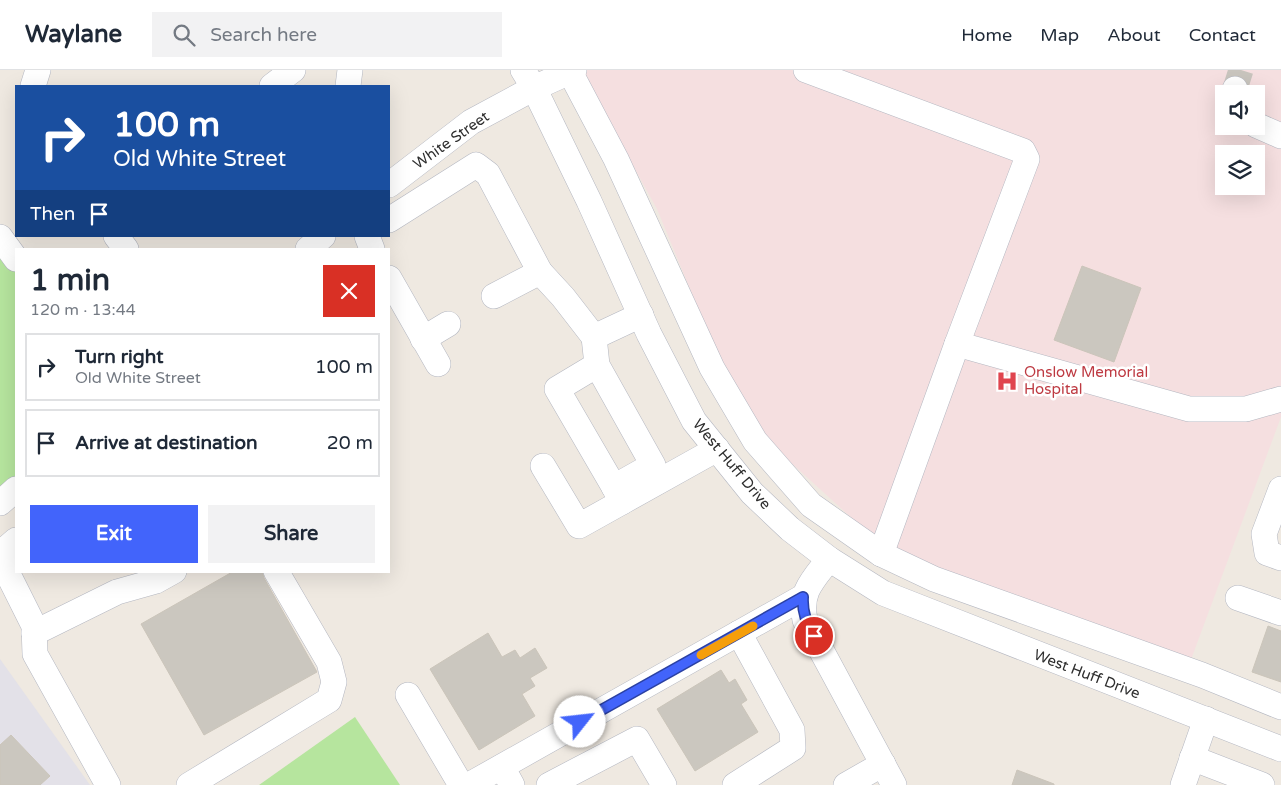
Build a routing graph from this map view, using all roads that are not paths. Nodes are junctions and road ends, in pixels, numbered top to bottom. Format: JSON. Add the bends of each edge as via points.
{"nodes":[{"id":1,"x":38,"y":70,"type":"edge"},
{"id":2,"x":292,"y":70,"type":"edge"},
{"id":3,"x":350,"y":70,"type":"edge"},
{"id":4,"x":806,"y":70,"type":"edge"},
{"id":5,"x":571,"y":71,"type":"edge"},
{"id":6,"x":528,"y":79,"type":"edge"},
{"id":7,"x":33,"y":85,"type":"edge"},
{"id":8,"x":273,"y":85,"type":"edge"},
{"id":9,"x":348,"y":85,"type":"edge"},
{"id":10,"x":1265,"y":129,"type":"edge"},
{"id":11,"x":1281,"y":136,"type":"edge"},
{"id":12,"x":390,"y":184,"type":"edge"},
{"id":13,"x":394,"y":208,"type":"edge"},
{"id":14,"x":0,"y":237,"type":"edge"},
{"id":15,"x":117,"y":237,"type":"edge"},
{"id":16,"x":322,"y":237,"type":"edge"},
{"id":17,"x":125,"y":248,"type":"edge"},
{"id":18,"x":309,"y":248,"type":"edge"},
{"id":19,"x":15,"y":258,"type":"edge"},
{"id":20,"x":540,"y":272,"type":"junction"},
{"id":21,"x":390,"y":280,"type":"edge"},
{"id":22,"x":494,"y":296,"type":"dead end"},
{"id":23,"x":641,"y":316,"type":"junction"},
{"id":24,"x":448,"y":324,"type":"dead end"},
{"id":25,"x":594,"y":337,"type":"junction"},
{"id":26,"x":423,"y":339,"type":"junction"},
{"id":27,"x":957,"y":344,"type":"junction"},
{"id":28,"x":438,"y":364,"type":"dead end"},
{"id":29,"x":597,"y":365,"type":"junction"},
{"id":30,"x":1281,"y":399,"type":"edge"},
{"id":31,"x":717,"y":449,"type":"junction"},
{"id":32,"x":543,"y":466,"type":"dead end"},
{"id":33,"x":1281,"y":489,"type":"edge"},
{"id":34,"x":15,"y":490,"type":"edge"},
{"id":35,"x":618,"y":494,"type":"junction"},
{"id":36,"x":0,"y":503,"type":"edge"},
{"id":37,"x":6,"y":548,"type":"edge"},
{"id":38,"x":881,"y":554,"type":"junction"},
{"id":39,"x":1281,"y":558,"type":"edge"},
{"id":40,"x":829,"y":559,"type":"junction"},
{"id":41,"x":170,"y":573,"type":"edge"},
{"id":42,"x":277,"y":573,"type":"edge"},
{"id":43,"x":803,"y":597,"type":"junction"},
{"id":44,"x":1238,"y":598,"type":"dead end"},
{"id":45,"x":1281,"y":613,"type":"edge"},
{"id":46,"x":739,"y":633,"type":"junction"},
{"id":47,"x":34,"y":634,"type":"junction"},
{"id":48,"x":408,"y":695,"type":"dead end"},
{"id":49,"x":1281,"y":708,"type":"edge"},
{"id":50,"x":1206,"y":719,"type":"junction"},
{"id":51,"x":580,"y":722,"type":"junction"},
{"id":52,"x":1281,"y":749,"type":"edge"},
{"id":53,"x":598,"y":758,"type":"junction"},
{"id":54,"x":1192,"y":758,"type":"junction"},
{"id":55,"x":889,"y":775,"type":"edge"},
{"id":56,"x":507,"y":776,"type":"edge"},
{"id":57,"x":108,"y":785,"type":"edge"},
{"id":58,"x":189,"y":785,"type":"edge"},
{"id":59,"x":461,"y":785,"type":"edge"},
{"id":60,"x":469,"y":785,"type":"edge"},
{"id":61,"x":549,"y":785,"type":"edge"},
{"id":62,"x":664,"y":785,"type":"edge"},
{"id":63,"x":735,"y":785,"type":"edge"},
{"id":64,"x":846,"y":785,"type":"edge"},
{"id":65,"x":1183,"y":785,"type":"edge"},
{"id":66,"x":1262,"y":785,"type":"edge"}],
"edges":[{"from":1,"to":7,"type":"street"},
{"from":2,"to":8,"type":"street"},
{"from":3,"to":9,"type":"street"},
{"from":4,"to":27,"type":"street","via":[[1023,151],[1027,159]]},
{"from":5,"to":6,"type":"street","name":"White Street"},
{"from":5,"to":38,"type":"street","via":[[616,159],[712,368],[755,441],[811,505]]},
{"from":6,"to":12,"type":"street","name":"White Street"},
{"from":6,"to":23,"type":"street","name":"West Huff Drive","via":[[589,201]]},
{"from":10,"to":11,"type":"street"},
{"from":13,"to":20,"type":"street","via":[[476,165],[488,174]]},
{"from":14,"to":19,"type":"street"},
{"from":15,"to":17,"type":"street"},
{"from":16,"to":18,"type":"street"},
{"from":20,"to":22,"type":"street"},
{"from":20,"to":25,"type":"street"},
{"from":21,"to":26,"type":"street"},
{"from":23,"to":25,"type":"street"},
{"from":23,"to":31,"type":"street","name":"West Huff Drive","via":[[694,421]]},
{"from":24,"to":26,"type":"street"},
{"from":25,"to":29,"type":"street"},
{"from":26,"to":28,"type":"street"},
{"from":27,"to":30,"type":"street","via":[[1189,409],[1246,408]]},
{"from":27,"to":38,"type":"street"},
{"from":29,"to":35,"type":"street","via":[[653,465]]},
{"from":29,"to":35,"type":"street","via":[[557,389]]},
{"from":31,"to":35,"type":"street"},
{"from":31,"to":40,"type":"street","name":"West Huff Drive","via":[[752,493]]},
{"from":32,"to":35,"type":"street","via":[[579,526]]},
{"from":33,"to":39,"type":"street","via":[[1264,534],[1267,553]]},
{"from":34,"to":36,"type":"street"},
{"from":37,"to":47,"type":"street","via":[[10,578],[34,626]]},
{"from":38,"to":49,"type":"street","via":[[934,579],[1202,675]]},
{"from":40,"to":43,"type":"street"},
{"from":40,"to":50,"type":"street","name":"West Huff Drive","via":[[883,593]]},
{"from":41,"to":47,"type":"street","via":[[156,581],[117,592]]},
{"from":42,"to":58,"type":"street","via":[[329,662],[334,682],[329,700]]},
{"from":43,"to":46,"type":"street"},
{"from":43,"to":55,"type":"street","via":[[805,620]]},
{"from":44,"to":45,"type":"street"},
{"from":46,"to":51,"type":"street"},
{"from":46,"to":63,"type":"street","via":[[792,730],[793,748]]},
{"from":47,"to":57,"type":"street","via":[[35,654]]},
{"from":48,"to":59,"type":"street"},
{"from":50,"to":52,"type":"street","name":"West Huff Drive"},
{"from":50,"to":54,"type":"street"},
{"from":51,"to":53,"type":"street"},
{"from":51,"to":56,"type":"street"},
{"from":53,"to":61,"type":"street"},
{"from":53,"to":62,"type":"street","via":[[637,739]]},
{"from":54,"to":65,"type":"street"},
{"from":54,"to":66,"type":"street"},
{"from":55,"to":64,"type":"street"},
{"from":56,"to":60,"type":"street"}]}
